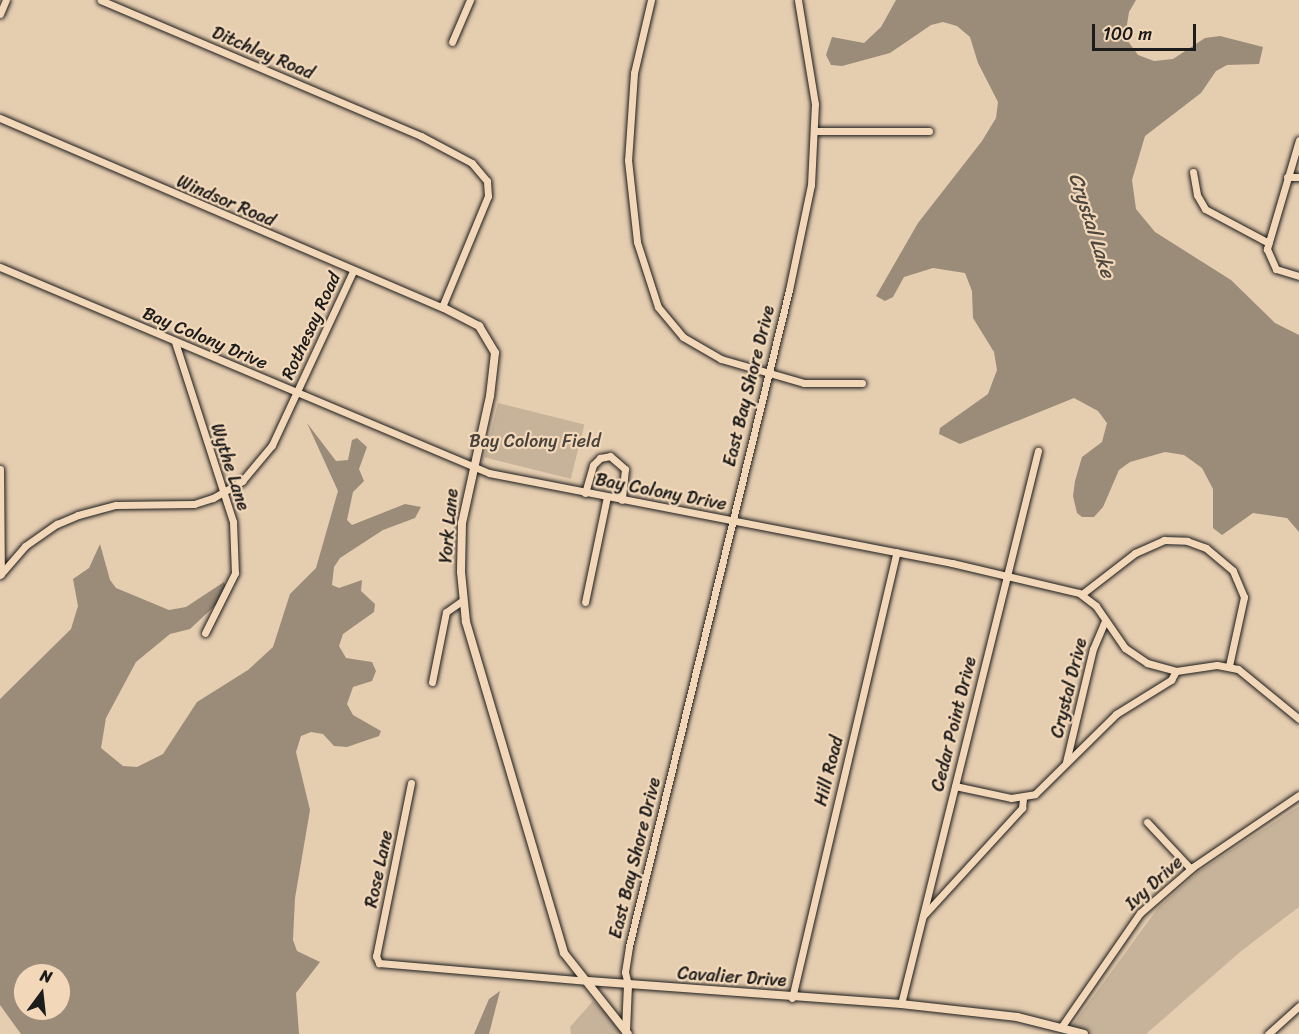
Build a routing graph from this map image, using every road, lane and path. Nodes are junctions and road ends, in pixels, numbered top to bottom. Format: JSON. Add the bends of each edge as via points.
{"nodes":[{"id":1,"x":6,"y":0,"type":"edge"},
{"id":2,"x":101,"y":0,"type":"edge"},
{"id":3,"x":470,"y":0,"type":"edge"},
{"id":4,"x":651,"y":0,"type":"edge"},
{"id":5,"x":798,"y":0,"type":"edge"},
{"id":6,"x":0,"y":14,"type":"edge"},
{"id":7,"x":452,"y":42,"type":"dead end"},
{"id":8,"x":0,"y":118,"type":"edge"},
{"id":9,"x":814,"y":131,"type":"junction"},
{"id":10,"x":929,"y":131,"type":"dead end"},
{"id":11,"x":1299,"y":140,"type":"edge"},
{"id":12,"x":1192,"y":172,"type":"dead end"},
{"id":13,"x":1287,"y":177,"type":"junction"},
{"id":14,"x":1299,"y":177,"type":"edge"},
{"id":15,"x":1269,"y":243,"type":"junction"},
{"id":16,"x":0,"y":267,"type":"edge"},
{"id":17,"x":353,"y":271,"type":"junction"},
{"id":18,"x":1299,"y":276,"type":"edge"},
{"id":19,"x":442,"y":308,"type":"junction"},
{"id":20,"x":176,"y":342,"type":"junction"},
{"id":21,"x":767,"y":373,"type":"junction"},
{"id":22,"x":862,"y":383,"type":"dead end"},
{"id":23,"x":296,"y":394,"type":"junction"},
{"id":24,"x":1038,"y":451,"type":"dead end"},
{"id":25,"x":473,"y":468,"type":"junction"},
{"id":26,"x":0,"y":469,"type":"edge"},
{"id":27,"x":226,"y":492,"type":"junction"},
{"id":28,"x":585,"y":493,"type":"junction"},
{"id":29,"x":607,"y":496,"type":"junction"},
{"id":30,"x":622,"y":500,"type":"junction"},
{"id":31,"x":731,"y":521,"type":"junction"},
{"id":32,"x":897,"y":552,"type":"junction"},
{"id":33,"x":0,"y":559,"type":"edge"},
{"id":34,"x":0,"y":574,"type":"edge"},
{"id":35,"x":1006,"y":575,"type":"junction"},
{"id":36,"x":1082,"y":594,"type":"junction"},
{"id":37,"x":462,"y":601,"type":"junction"},
{"id":38,"x":585,"y":602,"type":"dead end"},
{"id":39,"x":1105,"y":621,"type":"junction"},
{"id":40,"x":205,"y":633,"type":"dead end"},
{"id":41,"x":1229,"y":666,"type":"junction"},
{"id":42,"x":1176,"y":671,"type":"junction"},
{"id":43,"x":432,"y":682,"type":"dead end"},
{"id":44,"x":1299,"y":719,"type":"edge"},
{"id":45,"x":1065,"y":764,"type":"junction"},
{"id":46,"x":411,"y":783,"type":"dead end"},
{"id":47,"x":955,"y":786,"type":"junction"},
{"id":48,"x":1299,"y":795,"type":"edge"},
{"id":49,"x":1023,"y":798,"type":"junction"},
{"id":50,"x":1147,"y":822,"type":"dead end"},
{"id":51,"x":1191,"y":869,"type":"junction"},
{"id":52,"x":923,"y":916,"type":"junction"},
{"id":53,"x":377,"y":960,"type":"joint"},
{"id":54,"x":588,"y":981,"type":"junction"},
{"id":55,"x":628,"y":986,"type":"junction"},
{"id":56,"x":792,"y":998,"type":"junction"},
{"id":57,"x":901,"y":1004,"type":"junction"},
{"id":58,"x":1299,"y":1006,"type":"edge"},
{"id":59,"x":1062,"y":1026,"type":"junction"},
{"id":60,"x":627,"y":1033,"type":"edge"},
{"id":61,"x":1084,"y":1034,"type":"edge"},
{"id":62,"x":1268,"y":1034,"type":"edge"}],
"edges":[{"from":1,"to":6,"type":"street"},
{"from":2,"to":19,"type":"street","name":"Ditchley Road","via":[[412,133],[472,163],[489,189],[487,202]]},
{"from":3,"to":7,"type":"street"},
{"from":4,"to":21,"type":"street","via":[[634,74],[628,150],[633,219],[649,286],[664,316],[689,342],[721,359]]},
{"from":5,"to":9,"type":"street","name":"East Bay Shore Drive","via":[[810,64]]},
{"from":8,"to":17,"type":"street","name":"Windsor Road"},
{"from":9,"to":10,"type":"street"},
{"from":9,"to":21,"type":"street","name":"East Bay Shore Drive","via":[[803,228]]},
{"from":11,"to":13,"type":"street"},
{"from":12,"to":15,"type":"street","via":[[1197,195],[1205,208]]},
{"from":13,"to":14,"type":"street"},
{"from":13,"to":15,"type":"street"},
{"from":15,"to":18,"type":"street","via":[[1272,265],[1280,272]]},
{"from":16,"to":20,"type":"street","name":"Bay Colony Drive"},
{"from":17,"to":19,"type":"street","name":"Windsor Road"},
{"from":17,"to":23,"type":"street","name":"Rothesay Road"},
{"from":19,"to":25,"type":"street","name":"York Lane","via":[[479,326],[495,353],[490,396]]},
{"from":20,"to":23,"type":"street","name":"Bay Colony Drive"},
{"from":20,"to":27,"type":"street","name":"Wythe Lane","via":[[211,459]]},
{"from":21,"to":22,"type":"street","via":[[824,385]]},
{"from":21,"to":31,"type":"street","name":"East Bay Shore Drive"},
{"from":23,"to":25,"type":"street","name":"Bay Colony Drive"},
{"from":23,"to":27,"type":"street","name":"Rothesay Road","via":[[265,456]]},
{"from":24,"to":35,"type":"street","name":"Cedar Point Drive"},
{"from":25,"to":28,"type":"street","name":"Bay Colony Drive"},
{"from":25,"to":37,"type":"street","name":"York Lane","via":[[462,523]]},
{"from":26,"to":33,"type":"street"},
{"from":27,"to":34,"type":"street","via":[[178,507],[116,505],[78,515],[25,546]]},
{"from":27,"to":40,"type":"street","name":"Wythe Lane","via":[[235,573]]},
{"from":28,"to":29,"type":"street","name":"Bay Colony Drive"},
{"from":28,"to":30,"type":"street","via":[[593,465],[610,456],[625,469]]},
{"from":29,"to":30,"type":"street","name":"Bay Colony Drive"},
{"from":29,"to":38,"type":"street"},
{"from":30,"to":31,"type":"street","name":"Bay Colony Drive"},
{"from":31,"to":32,"type":"street","name":"Bay Colony Drive"},
{"from":31,"to":55,"type":"street","name":"East Bay Shore Drive","via":[[629,946],[625,972]]},
{"from":32,"to":35,"type":"street","name":"Bay Colony Drive"},
{"from":32,"to":56,"type":"street","name":"Hill Road"},
{"from":33,"to":34,"type":"street"},
{"from":35,"to":36,"type":"street","name":"Bay Colony Drive"},
{"from":35,"to":47,"type":"street","name":"Cedar Point Drive"},
{"from":36,"to":39,"type":"street"},
{"from":36,"to":41,"type":"street","via":[[1135,553],[1164,540],[1187,541],[1206,548],[1233,571],[1244,597]]},
{"from":37,"to":43,"type":"street","via":[[446,612]]},
{"from":37,"to":54,"type":"street","name":"York Lane","via":[[478,668],[558,936],[568,960]]},
{"from":39,"to":42,"type":"street","via":[[1135,656],[1155,667]]},
{"from":39,"to":45,"type":"street","name":"Crystal Drive","via":[[1093,649]]},
{"from":41,"to":42,"type":"street"},
{"from":41,"to":44,"type":"street","via":[[1252,678]]},
{"from":42,"to":45,"type":"street","via":[[1171,680],[1118,713]]},
{"from":45,"to":49,"type":"street","via":[[1041,789]]},
{"from":46,"to":53,"type":"street","name":"Rose Lane"},
{"from":47,"to":49,"type":"street"},
{"from":47,"to":52,"type":"street","name":"Cedar Point Drive"},
{"from":48,"to":51,"type":"street","name":"Ivy Drive"},
{"from":49,"to":52,"type":"street","via":[[1022,808]]},
{"from":50,"to":51,"type":"street"},
{"from":51,"to":59,"type":"street","name":"Ivy Drive","via":[[1128,926]]},
{"from":52,"to":57,"type":"street","name":"Cedar Point Drive"},
{"from":53,"to":54,"type":"street","name":"Cavalier Drive","via":[[382,965],[408,968]]},
{"from":54,"to":55,"type":"street","name":"Cavalier Drive"},
{"from":54,"to":60,"type":"street","name":"York Lane"},
{"from":55,"to":56,"type":"street","name":"Cavalier Drive"},
{"from":55,"to":60,"type":"street"},
{"from":56,"to":57,"type":"street","name":"Cavalier Drive"},
{"from":57,"to":59,"type":"street","name":"Cavalier Drive"},
{"from":58,"to":62,"type":"street"},
{"from":59,"to":61,"type":"street","name":"Cavalier Drive"}]}
